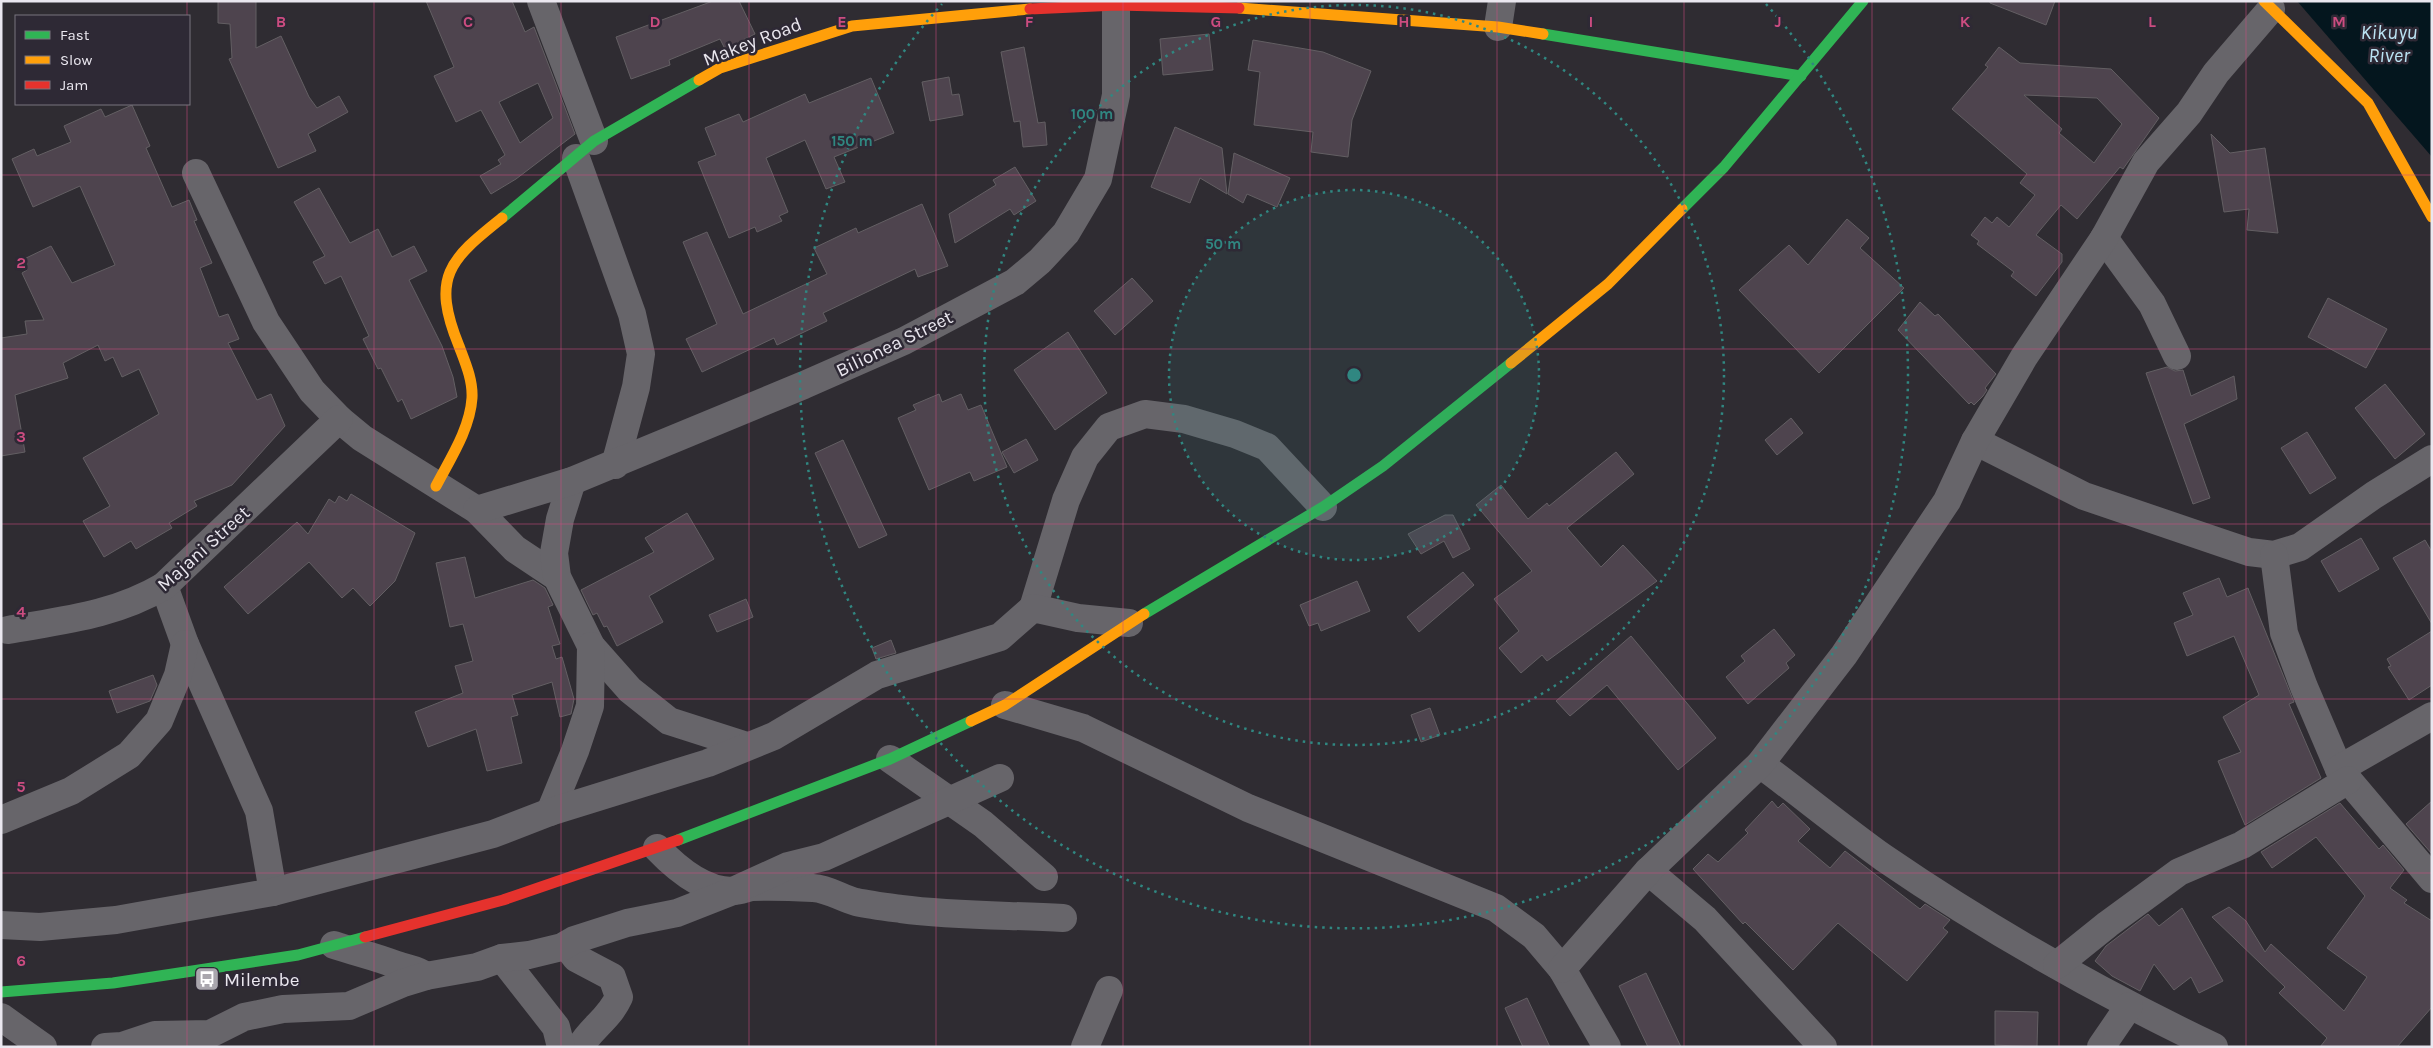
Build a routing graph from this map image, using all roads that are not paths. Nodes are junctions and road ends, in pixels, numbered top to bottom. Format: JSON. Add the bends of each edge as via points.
{"nodes":[{"id":1,"x":541,"y":1,"type":"edge"},
{"id":2,"x":1863,"y":1,"type":"edge"},
{"id":3,"x":1117,"y":3,"type":"edge"},
{"id":4,"x":2267,"y":5,"type":"edge"},
{"id":5,"x":1500,"y":14,"type":"edge"},
{"id":6,"x":1801,"y":76,"type":"junction"},
{"id":7,"x":585,"y":149,"type":"junction"},
{"id":8,"x":196,"y":173,"type":"dead end"},
{"id":9,"x":2432,"y":217,"type":"edge"},
{"id":10,"x":2104,"y":238,"type":"junction"},
{"id":11,"x":2177,"y":356,"type":"dead end"},
{"id":12,"x":339,"y":419,"type":"junction"},
{"id":13,"x":1975,"y":440,"type":"junction"},
{"id":14,"x":2432,"y":459,"type":"edge"},
{"id":15,"x":615,"y":465,"type":"junction"},
{"id":16,"x":572,"y":481,"type":"junction"},
{"id":17,"x":436,"y":486,"type":"junction"},
{"id":18,"x":1323,"y":508,"type":"junction"},
{"id":19,"x":477,"y":510,"type":"junction"},
{"id":20,"x":2274,"y":556,"type":"junction"},
{"id":21,"x":557,"y":577,"type":"junction"},
{"id":22,"x":164,"y":586,"type":"junction"},
{"id":23,"x":1033,"y":608,"type":"junction"},
{"id":24,"x":1129,"y":623,"type":"junction"},
{"id":25,"x":8,"y":630,"type":"dead end"},
{"id":26,"x":186,"y":644,"type":"junction"},
{"id":27,"x":591,"y":646,"type":"junction"},
{"id":28,"x":1005,"y":706,"type":"junction"},
{"id":29,"x":2432,"y":716,"type":"edge"},
{"id":30,"x":746,"y":746,"type":"junction"},
{"id":31,"x":890,"y":759,"type":"junction"},
{"id":32,"x":1760,"y":764,"type":"junction"},
{"id":33,"x":2344,"y":774,"type":"junction"},
{"id":34,"x":1000,"y":778,"type":"dead end"},
{"id":35,"x":951,"y":800,"type":"junction"},
{"id":36,"x":550,"y":812,"type":"junction"},
{"id":37,"x":1,"y":820,"type":"edge"},
{"id":38,"x":657,"y":848,"type":"junction"},
{"id":39,"x":1648,"y":871,"type":"junction"},
{"id":40,"x":1044,"y":877,"type":"dead end"},
{"id":41,"x":2432,"y":879,"type":"edge"},
{"id":42,"x":734,"y":891,"type":"junction"},
{"id":43,"x":273,"y":892,"type":"junction"},
{"id":44,"x":1063,"y":918,"type":"dead end"},
{"id":45,"x":1,"y":925,"type":"edge"},
{"id":46,"x":566,"y":944,"type":"junction"},
{"id":47,"x":334,"y":945,"type":"junction"},
{"id":48,"x":502,"y":958,"type":"junction"},
{"id":49,"x":2057,"y":965,"type":"junction"},
{"id":50,"x":1562,"y":970,"type":"junction"},
{"id":51,"x":426,"y":976,"type":"junction"},
{"id":52,"x":1109,"y":990,"type":"dead end"},
{"id":53,"x":1,"y":992,"type":"edge"},
{"id":54,"x":2129,"y":1006,"type":"junction"},
{"id":55,"x":1,"y":1017,"type":"edge"},
{"id":56,"x":43,"y":1047,"type":"edge"},
{"id":57,"x":105,"y":1047,"type":"edge"},
{"id":58,"x":561,"y":1047,"type":"edge"},
{"id":59,"x":580,"y":1047,"type":"edge"},
{"id":60,"x":1085,"y":1047,"type":"edge"},
{"id":61,"x":1606,"y":1047,"type":"edge"},
{"id":62,"x":1823,"y":1047,"type":"edge"},
{"id":63,"x":2100,"y":1047,"type":"edge"},
{"id":64,"x":2214,"y":1047,"type":"edge"}],
"edges":[{"from":1,"to":7,"type":"street"},
{"from":2,"to":6,"type":"main road"},
{"from":3,"to":5,"type":"main road","name":"Makey Road"},
{"from":3,"to":7,"type":"main road","name":"Makey Road","via":[[995,11],[843,29],[720,68]]},
{"from":3,"to":15,"type":"street","name":"Bilionea Street","via":[[1116,95],[1098,179],[1066,233],[1040,261],[1015,282],[904,341]]},
{"from":4,"to":9,"type":"main road","via":[[2368,103]]},
{"from":4,"to":10,"type":"street","via":[[2189,113],[2146,162]]},
{"from":5,"to":6,"type":"main road","name":"Makey Road"},
{"from":6,"to":18,"type":"main road","via":[[1724,168],[1608,284],[1383,466]]},
{"from":7,"to":15,"type":"street","via":[[641,354],[636,387]]},
{"from":7,"to":17,"type":"main road","name":"Makey Road","via":[[466,247],[450,269],[444,295],[448,317],[473,388],[460,439]]},
{"from":8,"to":12,"type":"street","via":[[266,322],[312,391]]},
{"from":10,"to":11,"type":"street","via":[[2152,304]]},
{"from":10,"to":13,"type":"street","via":[[2024,357]]},
{"from":12,"to":17,"type":"street","via":[[362,438]]},
{"from":12,"to":22,"type":"street","name":"Majani Street"},
{"from":13,"to":20,"type":"street","via":[[2092,499],[2249,552]]},
{"from":13,"to":32,"type":"street","via":[[1947,501],[1860,631]]},
{"from":14,"to":20,"type":"street","via":[[2300,547]]},
{"from":15,"to":16,"type":"street","name":"Bilionea Street"},
{"from":16,"to":19,"type":"street","name":"Bilionea Street"},
{"from":16,"to":21,"type":"street","via":[[560,518],[554,553]]},
{"from":17,"to":19,"type":"street"},
{"from":18,"to":23,"type":"street","via":[[1267,448],[1235,434],[1184,419],[1144,414],[1109,427],[1085,457],[1066,500]]},
{"from":18,"to":24,"type":"main road"},
{"from":19,"to":21,"type":"street","via":[[516,549]]},
{"from":20,"to":33,"type":"street","via":[[2284,633],[2304,687]]},
{"from":21,"to":27,"type":"street"},
{"from":22,"to":25,"type":"street","name":"Majani Street","via":[[143,599],[102,614]]},
{"from":22,"to":26,"type":"street"},
{"from":23,"to":24,"type":"street","via":[[1078,618]]},
{"from":23,"to":30,"type":"street","via":[[1000,637],[877,675],[774,736]]},
{"from":24,"to":28,"type":"main road"},
{"from":26,"to":37,"type":"street","via":[[178,675],[158,721],[129,755],[71,792]]},
{"from":26,"to":43,"type":"street","via":[[259,811]]},
{"from":27,"to":30,"type":"street","via":[[630,690],[669,720]]},
{"from":27,"to":36,"type":"street","via":[[590,706]]},
{"from":28,"to":31,"type":"main road"},
{"from":28,"to":50,"type":"street","via":[[1083,728],[1248,808],[1496,908],[1534,936]]},
{"from":29,"to":33,"type":"street"},
{"from":30,"to":36,"type":"street","via":[[708,763]]},
{"from":31,"to":35,"type":"street"},
{"from":31,"to":38,"type":"main road"},
{"from":32,"to":39,"type":"street"},
{"from":32,"to":49,"type":"street","via":[[1883,857],[1980,921]]},
{"from":33,"to":41,"type":"street"},
{"from":33,"to":49,"type":"street","via":[[2242,845],[2179,872]]},
{"from":34,"to":35,"type":"street"},
{"from":35,"to":40,"type":"street"},
{"from":35,"to":42,"type":"street","via":[[824,857],[788,866]]},
{"from":36,"to":43,"type":"street","via":[[493,834]]},
{"from":38,"to":42,"type":"street","via":[[684,874]]},
{"from":38,"to":47,"type":"main road","via":[[503,900]]},
{"from":39,"to":50,"type":"street"},
{"from":39,"to":62,"type":"street","via":[[1705,919]]},
{"from":42,"to":44,"type":"street","via":[[751,887],[814,888],[835,892],[854,901],[901,909]]},
{"from":42,"to":46,"type":"street","via":[[677,914],[627,923]]},
{"from":43,"to":45,"type":"street","via":[[116,920],[40,927]]},
{"from":46,"to":48,"type":"street","via":[[529,955]]},
{"from":46,"to":59,"type":"street","via":[[576,958],[612,977],[619,997],[607,1018],[594,1027]]},
{"from":47,"to":51,"type":"street","via":[[419,970]]},
{"from":47,"to":53,"type":"main road","via":[[298,955],[123,981]]},
{"from":48,"to":51,"type":"street","via":[[477,967]]},
{"from":48,"to":58,"type":"street","via":[[556,1027]]},
{"from":49,"to":54,"type":"street"},
{"from":50,"to":61,"type":"street"},
{"from":51,"to":57,"type":"street","via":[[349,1006],[283,1009],[244,1017],[210,1034],[155,1035],[122,1046]]},
{"from":52,"to":60,"type":"street"},
{"from":54,"to":63,"type":"street"},
{"from":54,"to":64,"type":"street"},
{"from":55,"to":56,"type":"street"}]}
